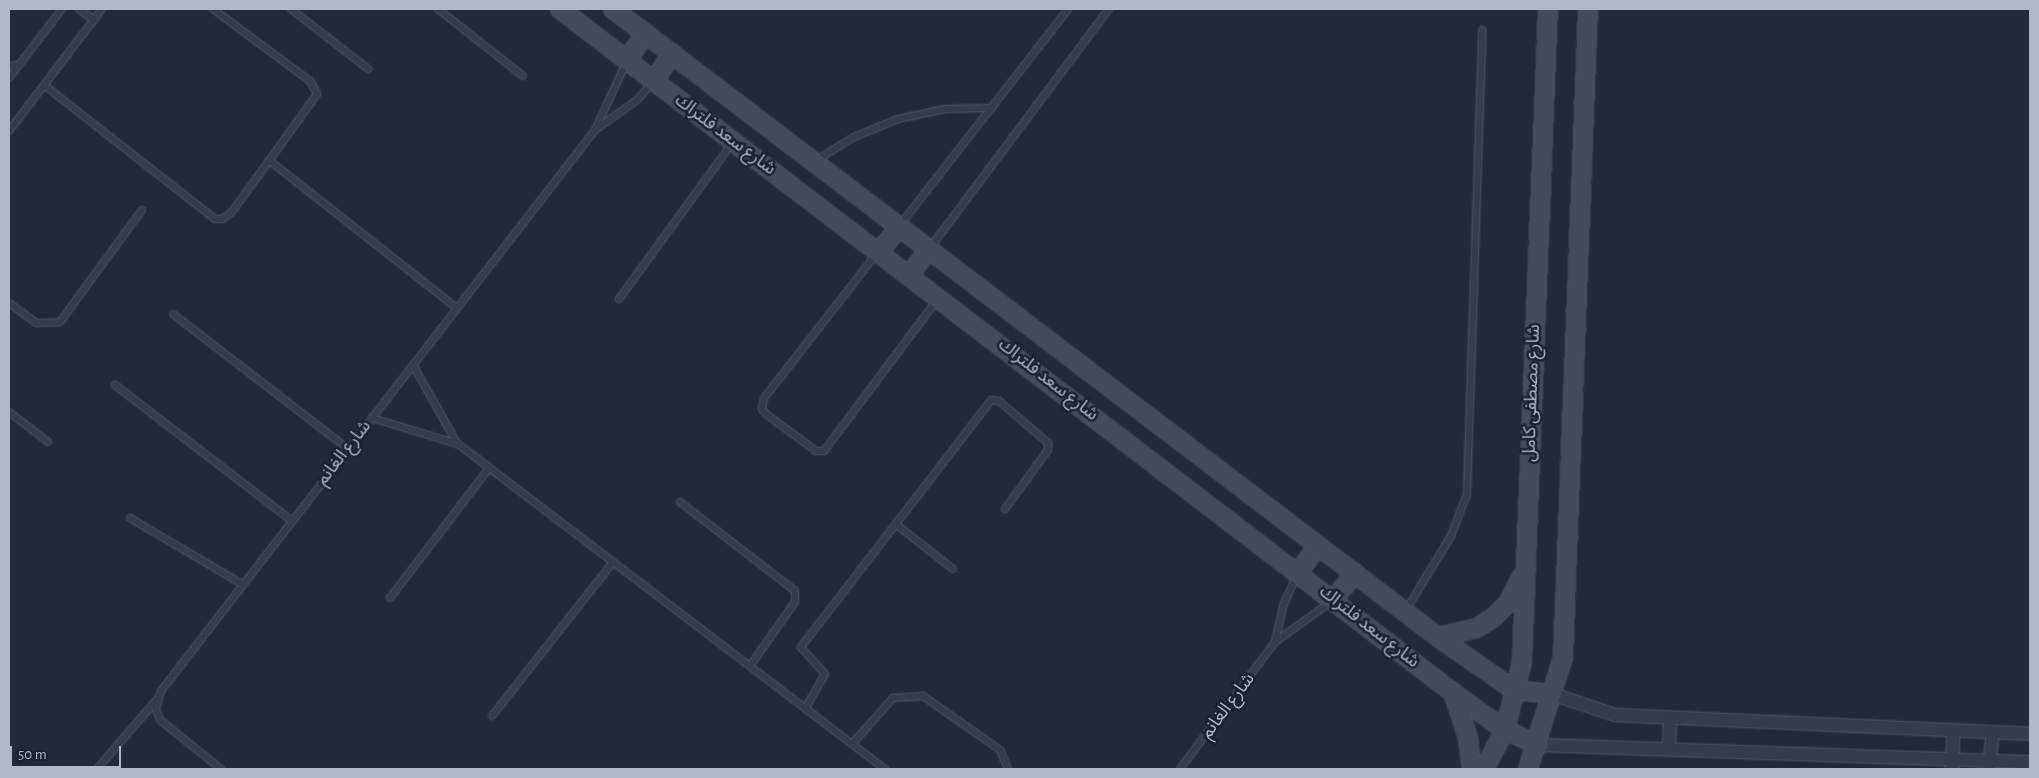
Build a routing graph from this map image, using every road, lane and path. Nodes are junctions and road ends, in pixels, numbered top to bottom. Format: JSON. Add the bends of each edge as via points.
{"nodes":[{"id":1,"x":62,"y":9,"type":"edge"},
{"id":2,"x":79,"y":9,"type":"edge"},
{"id":3,"x":102,"y":9,"type":"edge"},
{"id":4,"x":213,"y":9,"type":"edge"},
{"id":5,"x":291,"y":9,"type":"edge"},
{"id":6,"x":438,"y":9,"type":"edge"},
{"id":7,"x":560,"y":9,"type":"edge"},
{"id":8,"x":613,"y":9,"type":"edge"},
{"id":9,"x":1068,"y":9,"type":"edge"},
{"id":10,"x":1109,"y":9,"type":"edge"},
{"id":11,"x":1548,"y":9,"type":"edge"},
{"id":12,"x":1588,"y":9,"type":"edge"},
{"id":13,"x":94,"y":20,"type":"junction"},
{"id":14,"x":1482,"y":30,"type":"dead end"},
{"id":15,"x":645,"y":34,"type":"junction"},
{"id":16,"x":672,"y":53,"type":"junction"},
{"id":17,"x":627,"y":60,"type":"junction"},
{"id":18,"x":20,"y":64,"type":"junction"},
{"id":19,"x":9,"y":67,"type":"edge"},
{"id":20,"x":368,"y":69,"type":"dead end"},
{"id":21,"x":523,"y":76,"type":"dead end"},
{"id":22,"x":9,"y":78,"type":"edge"},
{"id":23,"x":654,"y":81,"type":"junction"},
{"id":24,"x":44,"y":85,"type":"junction"},
{"id":25,"x":992,"y":108,"type":"junction"},
{"id":26,"x":595,"y":130,"type":"junction"},
{"id":27,"x":9,"y":131,"type":"edge"},
{"id":28,"x":734,"y":141,"type":"junction"},
{"id":29,"x":270,"y":161,"type":"junction"},
{"id":30,"x":814,"y":162,"type":"junction"},
{"id":31,"x":142,"y":210,"type":"dead end"},
{"id":32,"x":899,"y":227,"type":"junction"},
{"id":33,"x":929,"y":248,"type":"junction"},
{"id":34,"x":879,"y":252,"type":"junction"},
{"id":35,"x":910,"y":274,"type":"junction"},
{"id":36,"x":940,"y":297,"type":"junction"},
{"id":37,"x":619,"y":299,"type":"dead end"},
{"id":38,"x":9,"y":303,"type":"edge"},
{"id":39,"x":457,"y":308,"type":"junction"},
{"id":40,"x":173,"y":314,"type":"dead end"},
{"id":41,"x":413,"y":365,"type":"junction"},
{"id":42,"x":114,"y":385,"type":"dead end"},
{"id":43,"x":9,"y":412,"type":"edge"},
{"id":44,"x":372,"y":418,"type":"junction"},
{"id":45,"x":48,"y":442,"type":"dead end"},
{"id":46,"x":458,"y":444,"type":"junction"},
{"id":47,"x":348,"y":449,"type":"junction"},
{"id":48,"x":489,"y":468,"type":"junction"},
{"id":49,"x":680,"y":502,"type":"dead end"},
{"id":50,"x":1005,"y":509,"type":"dead end"},
{"id":51,"x":130,"y":518,"type":"dead end"},
{"id":52,"x":292,"y":520,"type":"junction"},
{"id":53,"x":898,"y":525,"type":"junction"},
{"id":54,"x":1318,"y":546,"type":"junction"},
{"id":55,"x":613,"y":562,"type":"junction"},
{"id":56,"x":1525,"y":566,"type":"junction"},
{"id":57,"x":953,"y":569,"type":"dead end"},
{"id":58,"x":1298,"y":573,"type":"junction"},
{"id":59,"x":1355,"y":573,"type":"junction"},
{"id":60,"x":242,"y":584,"type":"junction"},
{"id":61,"x":390,"y":598,"type":"dead end"},
{"id":62,"x":1333,"y":600,"type":"junction"},
{"id":63,"x":1405,"y":611,"type":"junction"},
{"id":64,"x":1438,"y":636,"type":"junction"},
{"id":65,"x":1275,"y":642,"type":"junction"},
{"id":66,"x":750,"y":666,"type":"junction"},
{"id":67,"x":1514,"y":690,"type":"junction"},
{"id":68,"x":1452,"y":692,"type":"junction"},
{"id":69,"x":1552,"y":694,"type":"junction"},
{"id":70,"x":158,"y":698,"type":"junction"},
{"id":71,"x":805,"y":709,"type":"junction"},
{"id":72,"x":492,"y":716,"type":"dead end"},
{"id":73,"x":1670,"y":719,"type":"junction"},
{"id":74,"x":1504,"y":730,"type":"junction"},
{"id":75,"x":1953,"y":731,"type":"junction"},
{"id":76,"x":1993,"y":733,"type":"junction"},
{"id":77,"x":2030,"y":734,"type":"edge"},
{"id":78,"x":852,"y":744,"type":"junction"},
{"id":79,"x":1539,"y":745,"type":"junction"},
{"id":80,"x":1669,"y":747,"type":"junction"},
{"id":81,"x":1952,"y":756,"type":"junction"},
{"id":82,"x":2030,"y":762,"type":"edge"},
{"id":83,"x":1990,"y":765,"type":"edge"},
{"id":84,"x":875,"y":766,"type":"edge"},
{"id":85,"x":97,"y":769,"type":"edge"},
{"id":86,"x":221,"y":769,"type":"edge"},
{"id":87,"x":885,"y":769,"type":"edge"},
{"id":88,"x":1008,"y":769,"type":"edge"},
{"id":89,"x":1180,"y":769,"type":"edge"},
{"id":90,"x":1472,"y":769,"type":"edge"},
{"id":91,"x":1484,"y":769,"type":"edge"},
{"id":92,"x":1528,"y":769,"type":"edge"},
{"id":93,"x":1952,"y":769,"type":"edge"}],
"edges":[{"from":1,"to":18,"type":"lane"},
{"from":2,"to":13,"type":"lane"},
{"from":3,"to":13,"type":"lane"},
{"from":4,"to":29,"type":"lane","via":[[310,81],[317,94]]},
{"from":5,"to":20,"type":"lane"},
{"from":6,"to":21,"type":"lane"},
{"from":7,"to":17,"type":"street","name":"شارع سعد فلتراك"},
{"from":8,"to":15,"type":"street","name":"شارع سعد فلتراك"},
{"from":9,"to":25,"type":"lane"},
{"from":10,"to":33,"type":"lane"},
{"from":11,"to":56,"type":"street","name":"شارع مصطفى كامل"},
{"from":12,"to":69,"type":"street","via":[[1563,657]]},
{"from":13,"to":24,"type":"lane"},
{"from":14,"to":63,"type":"lane","via":[[1467,494],[1451,536]]},
{"from":15,"to":16,"type":"street","name":"شارع سعد فلتراك"},
{"from":15,"to":17,"type":"street"},
{"from":16,"to":23,"type":"street"},
{"from":16,"to":30,"type":"street","name":"شارع سعد فلتراك"},
{"from":17,"to":23,"type":"street","name":"شارع سعد فلتراك"},
{"from":17,"to":26,"type":"lane","name":"شارع الغانم"},
{"from":18,"to":19,"type":"lane"},
{"from":18,"to":22,"type":"lane"},
{"from":23,"to":26,"type":"lane","name":"شارع الغانم","via":[[630,106]]},
{"from":23,"to":28,"type":"street","name":"شارع سعد فلتراك"},
{"from":24,"to":27,"type":"lane"},
{"from":24,"to":29,"type":"lane","via":[[215,219],[232,212]]},
{"from":25,"to":30,"type":"lane","via":[[944,109],[898,119],[854,136]]},
{"from":25,"to":32,"type":"lane"},
{"from":26,"to":39,"type":"lane","name":"شارع الغانم"},
{"from":28,"to":34,"type":"street","name":"شارع سعد فلتراك"},
{"from":28,"to":37,"type":"lane"},
{"from":29,"to":39,"type":"lane"},
{"from":30,"to":32,"type":"street","name":"شارع سعد فلتراك"},
{"from":31,"to":38,"type":"lane","via":[[60,322],[37,324]]},
{"from":32,"to":33,"type":"street","name":"شارع سعد فلتراك"},
{"from":32,"to":34,"type":"street"},
{"from":33,"to":35,"type":"street"},
{"from":33,"to":54,"type":"street","name":"شارع سعد فلتراك"},
{"from":34,"to":35,"type":"street","name":"شارع سعد فلتراك"},
{"from":34,"to":36,"type":"lane","via":[[764,398],[762,409],[766,414],[816,451],[824,451]]},
{"from":35,"to":36,"type":"street","name":"شارع سعد فلتراك"},
{"from":36,"to":58,"type":"street","name":"شارع سعد فلتراك"},
{"from":39,"to":41,"type":"lane","name":"شارع الغانم"},
{"from":40,"to":47,"type":"lane"},
{"from":41,"to":44,"type":"lane","name":"شارع الغانم"},
{"from":41,"to":46,"type":"lane"},
{"from":42,"to":52,"type":"lane"},
{"from":43,"to":45,"type":"lane"},
{"from":44,"to":46,"type":"lane"},
{"from":44,"to":47,"type":"lane","name":"شارع الغانم"},
{"from":46,"to":48,"type":"lane"},
{"from":47,"to":52,"type":"lane","name":"شارع الغانم"},
{"from":48,"to":55,"type":"lane"},
{"from":48,"to":61,"type":"lane"},
{"from":49,"to":66,"type":"lane","via":[[795,591],[795,602]]},
{"from":50,"to":53,"type":"lane","via":[[1048,450],[1048,443],[998,401],[991,400]]},
{"from":51,"to":60,"type":"lane"},
{"from":52,"to":60,"type":"lane","name":"شارع الغانم"},
{"from":53,"to":57,"type":"lane"},
{"from":53,"to":71,"type":"lane","via":[[801,647],[802,653],[825,674]]},
{"from":54,"to":58,"type":"street"},
{"from":54,"to":59,"type":"street","name":"شارع سعد فلتراك"},
{"from":55,"to":66,"type":"lane"},
{"from":55,"to":72,"type":"lane"},
{"from":56,"to":64,"type":"street","via":[[1508,603],[1494,617],[1471,630]]},
{"from":56,"to":67,"type":"street","name":"شارع مصطفى كامل","via":[[1522,662]]},
{"from":58,"to":62,"type":"street","name":"شارع سعد فلتراك"},
{"from":58,"to":65,"type":"lane","name":"شارع الغانم","via":[[1283,606]]},
{"from":59,"to":62,"type":"street"},
{"from":59,"to":63,"type":"street","name":"شارع سعد فلتراك"},
{"from":60,"to":70,"type":"lane","name":"شارع الغانم"},
{"from":62,"to":65,"type":"lane","name":"شارع الغانم"},
{"from":62,"to":68,"type":"street","name":"شارع سعد فلتراك"},
{"from":63,"to":64,"type":"street","name":"شارع سعد فلتراك"},
{"from":64,"to":67,"type":"street","name":"شارع سعد فلتراك"},
{"from":65,"to":89,"type":"lane","name":"شارع الغانم"},
{"from":66,"to":71,"type":"lane"},
{"from":67,"to":69,"type":"street","name":"شارع سعد فلتراك"},
{"from":67,"to":74,"type":"street","name":"شارع مصطفى كامل"},
{"from":68,"to":74,"type":"street","name":"شارع سعد فلتراك"},
{"from":68,"to":90,"type":"street","via":[[1468,738]]},
{"from":69,"to":73,"type":"street","via":[[1615,715]]},
{"from":69,"to":79,"type":"street"},
{"from":70,"to":85,"type":"lane","name":"شارع الغانم"},
{"from":70,"to":86,"type":"lane","via":[[158,714],[167,728]]},
{"from":71,"to":78,"type":"lane"},
{"from":73,"to":75,"type":"street"},
{"from":73,"to":80,"type":"street"},
{"from":74,"to":79,"type":"street","name":"شارع سعد فلتراك"},
{"from":74,"to":91,"type":"street","name":"شارع مصطفى كامل"},
{"from":75,"to":76,"type":"street"},
{"from":75,"to":81,"type":"street"},
{"from":76,"to":77,"type":"street"},
{"from":76,"to":83,"type":"street"},
{"from":78,"to":84,"type":"lane"},
{"from":78,"to":88,"type":"lane","via":[[894,698],[908,694],[924,696],[1000,750]]},
{"from":79,"to":80,"type":"street"},
{"from":79,"to":92,"type":"street"},
{"from":80,"to":81,"type":"street"},
{"from":81,"to":83,"type":"street"},
{"from":81,"to":93,"type":"street"},
{"from":82,"to":83,"type":"street"},
{"from":84,"to":87,"type":"lane"}]}
